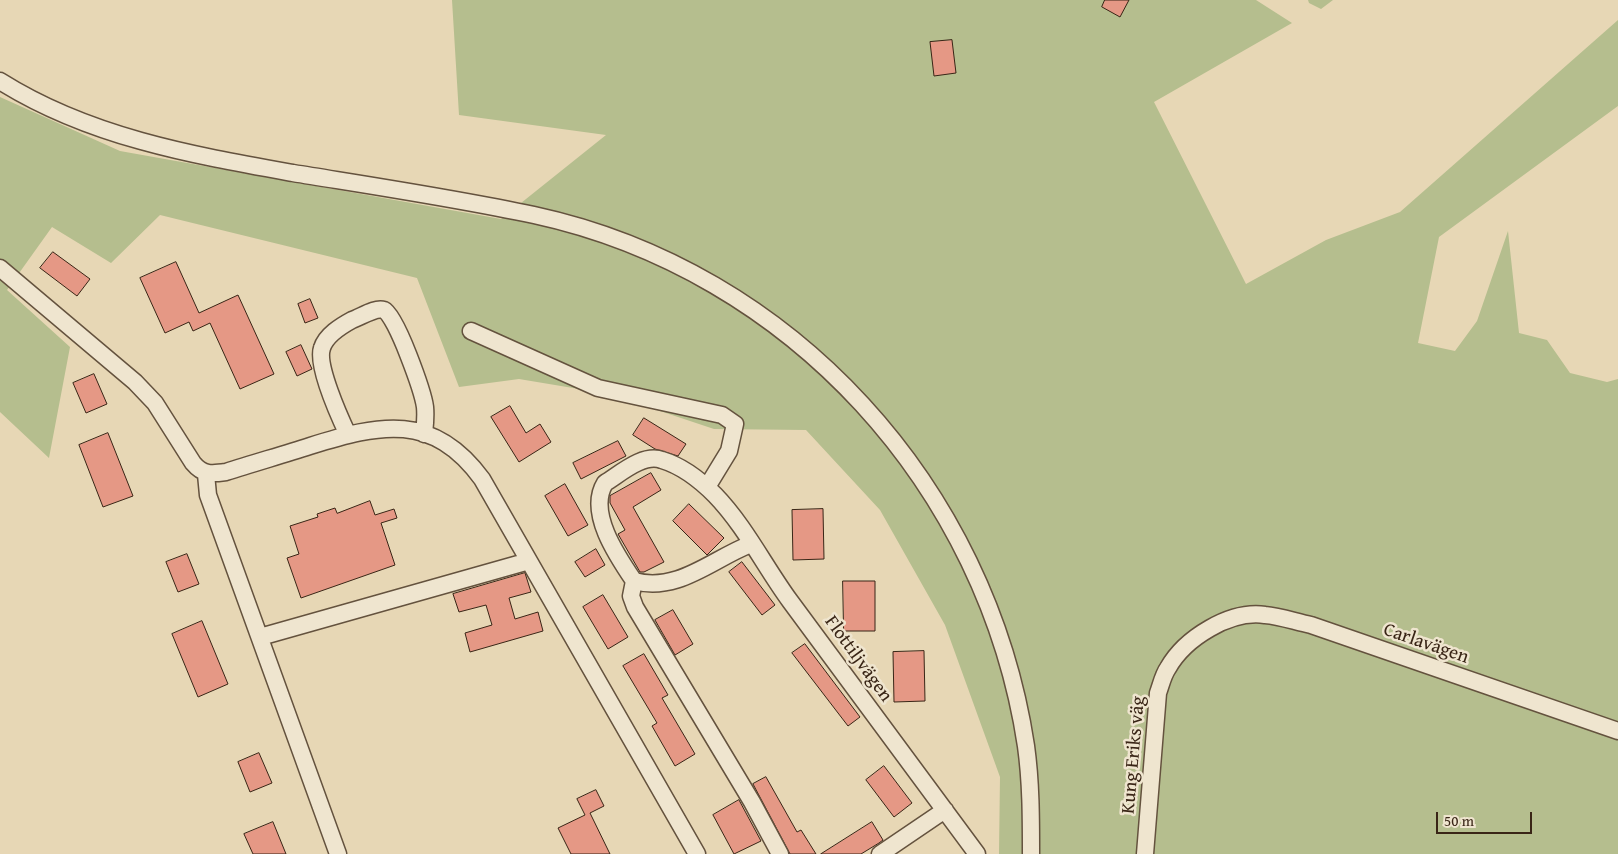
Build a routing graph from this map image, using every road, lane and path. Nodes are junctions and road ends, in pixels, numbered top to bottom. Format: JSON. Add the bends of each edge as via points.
{"nodes":[{"id":1,"x":0,"y":81,"type":"edge"},
{"id":2,"x":0,"y":268,"type":"edge"},
{"id":3,"x":471,"y":331,"type":"dead end"},
{"id":4,"x":424,"y":434,"type":"junction"},
{"id":5,"x":348,"y":435,"type":"junction"},
{"id":6,"x":206,"y":474,"type":"junction"},
{"id":7,"x":707,"y":487,"type":"junction"},
{"id":8,"x":751,"y":544,"type":"junction"},
{"id":9,"x":530,"y":561,"type":"junction"},
{"id":10,"x":634,"y":581,"type":"junction"},
{"id":11,"x":1218,"y":625,"type":"joint"},
{"id":12,"x":260,"y":637,"type":"junction"},
{"id":13,"x":1618,"y":731,"type":"edge"},
{"id":14,"x":945,"y":810,"type":"junction"},
{"id":15,"x":338,"y":854,"type":"edge"},
{"id":16,"x":697,"y":854,"type":"edge"},
{"id":17,"x":780,"y":854,"type":"edge"},
{"id":18,"x":880,"y":854,"type":"edge"},
{"id":19,"x":977,"y":854,"type":"edge"},
{"id":20,"x":1031,"y":854,"type":"edge"},
{"id":21,"x":1144,"y":854,"type":"edge"}],
"edges":[{"from":1,"to":20,"type":"street","via":[[56,111],[148,144],[537,216],[607,236],[688,270],[762,315],[832,372],[893,438],[923,479],[966,555],[999,637],[1021,716],[1031,794]]},
{"from":2,"to":6,"type":"street","via":[[135,382],[155,403],[193,463]]},
{"from":3,"to":7,"type":"street","via":[[598,388],[722,415],[735,424],[729,452]]},
{"from":4,"to":5,"type":"street","via":[[377,428]]},
{"from":4,"to":5,"type":"street","via":[[425,405],[401,335],[392,316],[384,310],[376,310],[342,325],[321,348],[333,400]]},
{"from":4,"to":9,"type":"street","via":[[454,448],[468,461]]},
{"from":5,"to":6,"type":"street","via":[[226,472]]},
{"from":6,"to":12,"type":"street","via":[[208,495]]},
{"from":7,"to":8,"type":"street","name":"Flottiljvägen"},
{"from":7,"to":10,"type":"street","via":[[678,467],[650,458],[605,483],[598,503],[601,519]]},
{"from":8,"to":10,"type":"street","via":[[693,575],[661,584]]},
{"from":8,"to":14,"type":"street","name":"Flottiljvägen"},
{"from":9,"to":12,"type":"street"},
{"from":9,"to":16,"type":"street"},
{"from":10,"to":17,"type":"street","via":[[631,596],[635,607]]},
{"from":11,"to":13,"type":"street","name":"Carlavägen","via":[[1242,616],[1264,614],[1311,625]]},
{"from":11,"to":21,"type":"street","name":"Kung Eriks väg","via":[[1184,647],[1167,668],[1158,693]]},
{"from":12,"to":15,"type":"street"},
{"from":14,"to":18,"type":"street"},
{"from":14,"to":19,"type":"street","name":"Flottiljvägen"}]}
